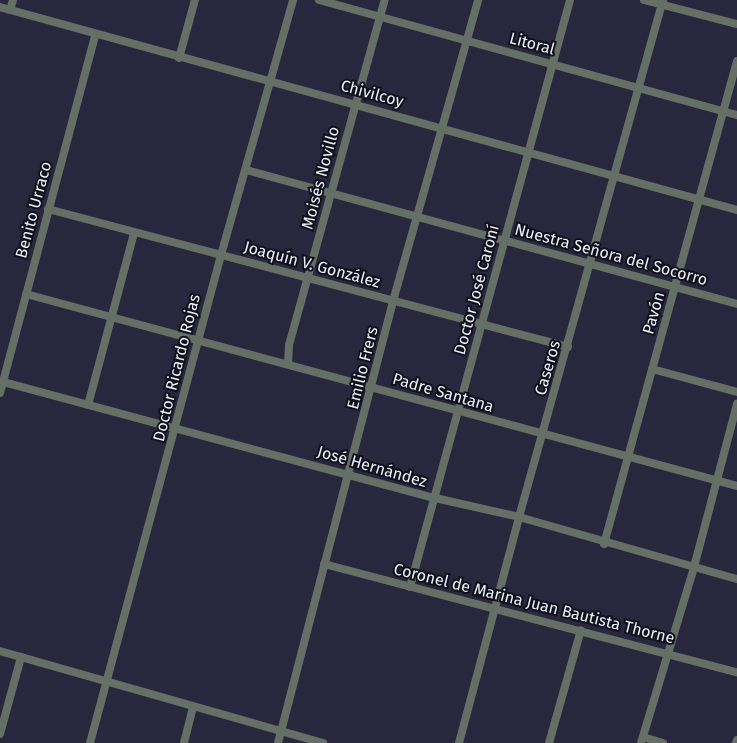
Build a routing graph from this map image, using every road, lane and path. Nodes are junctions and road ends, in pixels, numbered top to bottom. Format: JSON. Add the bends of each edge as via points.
{"nodes":[{"id":1,"x":13,"y":0,"type":"edge"},
{"id":2,"x":195,"y":0,"type":"edge"},
{"id":3,"x":293,"y":0,"type":"edge"},
{"id":4,"x":319,"y":0,"type":"edge"},
{"id":5,"x":385,"y":0,"type":"edge"},
{"id":6,"x":478,"y":0,"type":"edge"},
{"id":7,"x":570,"y":0,"type":"edge"},
{"id":8,"x":644,"y":0,"type":"edge"},
{"id":9,"x":663,"y":3,"type":"edge"},
{"id":10,"x":0,"y":7,"type":"edge"},
{"id":11,"x":10,"y":10,"type":"junction"},
{"id":12,"x":380,"y":17,"type":"junction"},
{"id":13,"x":737,"y":24,"type":"edge"},
{"id":14,"x":95,"y":35,"type":"junction"},
{"id":15,"x":467,"y":41,"type":"junction"},
{"id":16,"x":179,"y":58,"type":"junction"},
{"id":17,"x":737,"y":60,"type":"edge"},
{"id":18,"x":552,"y":64,"type":"junction"},
{"id":19,"x":270,"y":81,"type":"junction"},
{"id":20,"x":640,"y":88,"type":"junction"},
{"id":21,"x":356,"y":105,"type":"junction"},
{"id":22,"x":724,"y":112,"type":"junction"},
{"id":23,"x":737,"y":115,"type":"edge"},
{"id":24,"x":443,"y":127,"type":"junction"},
{"id":25,"x":528,"y":151,"type":"junction"},
{"id":26,"x":246,"y":170,"type":"junction"},
{"id":27,"x":615,"y":175,"type":"junction"},
{"id":28,"x":331,"y":192,"type":"junction"},
{"id":29,"x":698,"y":199,"type":"junction"},
{"id":30,"x":48,"y":208,"type":"junction"},
{"id":31,"x":737,"y":210,"type":"edge"},
{"id":32,"x":417,"y":216,"type":"junction"},
{"id":33,"x":134,"y":233,"type":"junction"},
{"id":34,"x":506,"y":241,"type":"junction"},
{"id":35,"x":221,"y":255,"type":"junction"},
{"id":36,"x":592,"y":264,"type":"junction"},
{"id":37,"x":309,"y":277,"type":"junction"},
{"id":38,"x":676,"y":287,"type":"junction"},
{"id":39,"x":26,"y":294,"type":"junction"},
{"id":40,"x":393,"y":301,"type":"junction"},
{"id":41,"x":737,"y":304,"type":"edge"},
{"id":42,"x":111,"y":316,"type":"junction"},
{"id":43,"x":482,"y":324,"type":"junction"},
{"id":44,"x":198,"y":339,"type":"junction"},
{"id":45,"x":568,"y":348,"type":"junction"},
{"id":46,"x":288,"y":364,"type":"junction"},
{"id":47,"x":652,"y":370,"type":"junction"},
{"id":48,"x":2,"y":381,"type":"edge"},
{"id":49,"x":373,"y":388,"type":"junction"},
{"id":50,"x":737,"y":392,"type":"edge"},
{"id":51,"x":0,"y":393,"type":"edge"},
{"id":52,"x":737,"y":404,"type":"edge"},
{"id":53,"x":88,"y":405,"type":"junction"},
{"id":54,"x":458,"y":411,"type":"junction"},
{"id":55,"x":176,"y":428,"type":"junction"},
{"id":56,"x":544,"y":435,"type":"junction"},
{"id":57,"x":628,"y":456,"type":"junction"},
{"id":58,"x":350,"y":474,"type":"junction"},
{"id":59,"x":716,"y":480,"type":"junction"},
{"id":60,"x":737,"y":486,"type":"edge"},
{"id":61,"x":435,"y":498,"type":"junction"},
{"id":62,"x":519,"y":517,"type":"junction"},
{"id":63,"x":604,"y":544,"type":"junction"},
{"id":64,"x":324,"y":564,"type":"junction"},
{"id":65,"x":694,"y":568,"type":"junction"},
{"id":66,"x":737,"y":579,"type":"edge"},
{"id":67,"x":410,"y":587,"type":"junction"},
{"id":68,"x":494,"y":607,"type":"junction"},
{"id":69,"x":581,"y":630,"type":"junction"},
{"id":70,"x":0,"y":651,"type":"edge"},
{"id":71,"x":667,"y":652,"type":"junction"},
{"id":72,"x":21,"y":657,"type":"junction"},
{"id":73,"x":737,"y":672,"type":"edge"},
{"id":74,"x":107,"y":681,"type":"junction"},
{"id":75,"x":193,"y":707,"type":"junction"},
{"id":76,"x":280,"y":731,"type":"junction"},
{"id":77,"x":0,"y":734,"type":"edge"},
{"id":78,"x":642,"y":740,"type":"edge"},
{"id":79,"x":90,"y":743,"type":"edge"},
{"id":80,"x":184,"y":743,"type":"edge"},
{"id":81,"x":278,"y":743,"type":"edge"},
{"id":82,"x":323,"y":743,"type":"edge"},
{"id":83,"x":460,"y":743,"type":"edge"},
{"id":84,"x":549,"y":743,"type":"edge"},
{"id":85,"x":664,"y":743,"type":"edge"}],
"edges":[{"from":1,"to":11,"type":"street"},
{"from":2,"to":16,"type":"street"},
{"from":3,"to":19,"type":"street","name":"Doctor Ricardo Rojas"},
{"from":4,"to":12,"type":"street","name":"Litoral"},
{"from":5,"to":12,"type":"street","name":"Moisés Novillo"},
{"from":6,"to":15,"type":"street","name":"Emilio Frers"},
{"from":7,"to":18,"type":"street","name":"Doctor José Caroní"},
{"from":8,"to":9,"type":"street"},
{"from":9,"to":13,"type":"street"},
{"from":9,"to":20,"type":"street","name":"Caseros"},
{"from":10,"to":11,"type":"street","name":"Chivilcoy"},
{"from":11,"to":14,"type":"street","name":"Chivilcoy"},
{"from":12,"to":15,"type":"street","name":"Litoral"},
{"from":12,"to":21,"type":"street","name":"Moisés Novillo"},
{"from":14,"to":16,"type":"street","name":"Chivilcoy"},
{"from":14,"to":30,"type":"street","name":"Benito Urraco"},
{"from":15,"to":18,"type":"street","name":"Litoral"},
{"from":15,"to":24,"type":"street","name":"Emilio Frers"},
{"from":16,"to":19,"type":"street","name":"Chivilcoy"},
{"from":17,"to":22,"type":"street","name":"Pavón"},
{"from":18,"to":20,"type":"street","name":"Litoral"},
{"from":18,"to":25,"type":"street","name":"Doctor José Caroní"},
{"from":19,"to":21,"type":"street","name":"Chivilcoy"},
{"from":19,"to":26,"type":"street","name":"Doctor Ricardo Rojas"},
{"from":20,"to":22,"type":"street","name":"Litoral"},
{"from":20,"to":27,"type":"street","name":"Caseros"},
{"from":21,"to":24,"type":"street","name":"Chivilcoy"},
{"from":21,"to":28,"type":"street","name":"Moisés Novillo"},
{"from":22,"to":23,"type":"street","name":"Litoral"},
{"from":22,"to":29,"type":"street","name":"Pavón"},
{"from":24,"to":25,"type":"street","name":"Chivilcoy"},
{"from":24,"to":32,"type":"street","name":"Emilio Frers"},
{"from":25,"to":27,"type":"street","name":"Chivilcoy"},
{"from":25,"to":34,"type":"street","name":"Doctor José Caroní"},
{"from":26,"to":28,"type":"street","name":"Nuestra Señora del Socorro"},
{"from":26,"to":35,"type":"street","name":"Doctor Ricardo Rojas"},
{"from":27,"to":29,"type":"street","name":"Chivilcoy"},
{"from":27,"to":36,"type":"street","name":"Caseros"},
{"from":28,"to":32,"type":"street","name":"Nuestra Señora del Socorro"},
{"from":28,"to":37,"type":"street","name":"Moisés Novillo"},
{"from":29,"to":31,"type":"street","name":"Chivilcoy"},
{"from":29,"to":38,"type":"street","name":"Pavón"},
{"from":30,"to":33,"type":"street","name":"Joaquín V. González"},
{"from":30,"to":39,"type":"street","name":"Benito Urraco"},
{"from":32,"to":34,"type":"street","name":"Nuestra Señora del Socorro"},
{"from":32,"to":40,"type":"street","name":"Emilio Frers"},
{"from":33,"to":35,"type":"street","name":"Joaquín V. González"},
{"from":33,"to":42,"type":"street"},
{"from":34,"to":36,"type":"street","name":"Nuestra Señora del Socorro"},
{"from":34,"to":43,"type":"street","name":"Doctor José Caroní"},
{"from":35,"to":37,"type":"street","name":"Joaquín V. González"},
{"from":35,"to":44,"type":"street","name":"Doctor Ricardo Rojas"},
{"from":36,"to":38,"type":"street","name":"Nuestra Señora del Socorro"},
{"from":36,"to":45,"type":"street","name":"Caseros"},
{"from":37,"to":40,"type":"street","name":"Joaquín V. González"},
{"from":37,"to":46,"type":"street","name":"Moisés Novillo","via":[[290,345]]},
{"from":38,"to":41,"type":"street","name":"Nuestra Señora del Socorro"},
{"from":38,"to":47,"type":"street","name":"Pavón"},
{"from":39,"to":42,"type":"street","name":"Padre Santana"},
{"from":39,"to":48,"type":"street","name":"Benito Urraco"},
{"from":40,"to":43,"type":"street","name":"Joaquín V. González"},
{"from":40,"to":49,"type":"street","name":"Emilio Frers"},
{"from":42,"to":44,"type":"street","name":"Padre Santana"},
{"from":42,"to":53,"type":"street"},
{"from":43,"to":45,"type":"street","name":"Joaquín V. González"},
{"from":43,"to":54,"type":"street","name":"Doctor José Caroní"},
{"from":44,"to":46,"type":"street","name":"Padre Santana"},
{"from":44,"to":55,"type":"street","name":"Doctor Ricardo Rojas"},
{"from":45,"to":56,"type":"street","name":"Caseros"},
{"from":46,"to":49,"type":"street","name":"Padre Santana"},
{"from":47,"to":50,"type":"street"},
{"from":47,"to":57,"type":"street","name":"Pavón"},
{"from":48,"to":51,"type":"street","name":"Benito Urraco"},
{"from":48,"to":53,"type":"street","name":"José Hernández"},
{"from":49,"to":54,"type":"street","name":"Padre Santana"},
{"from":49,"to":58,"type":"street","name":"Emilio Frers"},
{"from":52,"to":59,"type":"street"},
{"from":53,"to":55,"type":"street","name":"José Hernández"},
{"from":54,"to":56,"type":"street","name":"Padre Santana"},
{"from":54,"to":61,"type":"street","name":"Doctor José Caroní"},
{"from":55,"to":58,"type":"street","name":"José Hernández"},
{"from":55,"to":74,"type":"street","name":"Doctor Ricardo Rojas"},
{"from":56,"to":57,"type":"street","name":"Padre Santana"},
{"from":56,"to":62,"type":"street","name":"Caseros"},
{"from":57,"to":59,"type":"street","name":"Padre Santana"},
{"from":57,"to":63,"type":"street","name":"Pavón"},
{"from":58,"to":61,"type":"street","name":"José Hernández"},
{"from":58,"to":64,"type":"street","name":"Emilio Frers"},
{"from":59,"to":60,"type":"street","name":"Padre Santana"},
{"from":59,"to":65,"type":"street"},
{"from":61,"to":62,"type":"street","name":"José Hernández"},
{"from":61,"to":67,"type":"street","name":"Doctor José Caroní"},
{"from":62,"to":63,"type":"street","name":"José Hernández"},
{"from":62,"to":68,"type":"street","name":"Caseros"},
{"from":63,"to":65,"type":"street","name":"José Hernández"},
{"from":64,"to":67,"type":"street","name":"Coronel de Marina Juan Bautista Thorne"},
{"from":64,"to":76,"type":"street","name":"Emilio Frers"},
{"from":65,"to":66,"type":"street","name":"José Hernández"},
{"from":65,"to":71,"type":"street"},
{"from":67,"to":68,"type":"street","name":"Coronel de Marina Juan Bautista Thorne"},
{"from":68,"to":69,"type":"street","name":"Coronel de Marina Juan Bautista Thorne"},
{"from":68,"to":83,"type":"street","name":"Caseros"},
{"from":69,"to":71,"type":"street","name":"Coronel de Marina Juan Bautista Thorne"},
{"from":69,"to":84,"type":"street"},
{"from":70,"to":72,"type":"street"},
{"from":71,"to":73,"type":"street","name":"Coronel de Marina Juan Bautista Thorne"},
{"from":71,"to":78,"type":"street"},
{"from":72,"to":74,"type":"street"},
{"from":72,"to":77,"type":"street"},
{"from":74,"to":75,"type":"street"},
{"from":74,"to":79,"type":"street","name":"Doctor Ricardo Rojas"},
{"from":75,"to":76,"type":"street"},
{"from":75,"to":80,"type":"street"},
{"from":76,"to":81,"type":"street","name":"Emilio Frers"},
{"from":76,"to":82,"type":"street"},
{"from":78,"to":85,"type":"street"}]}
